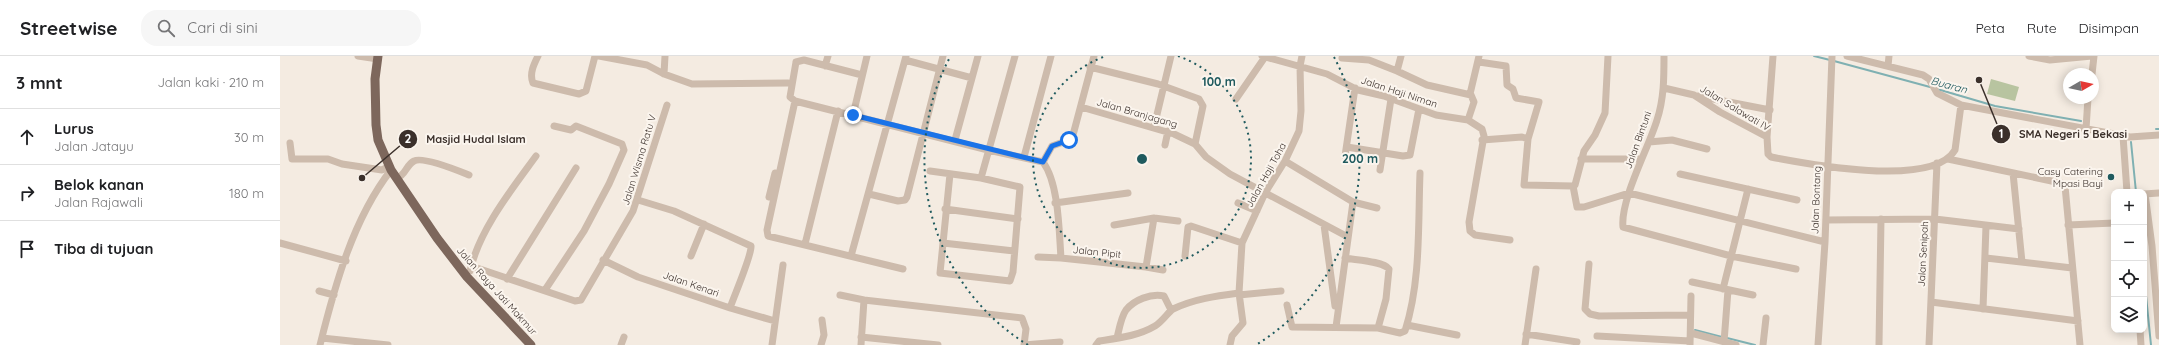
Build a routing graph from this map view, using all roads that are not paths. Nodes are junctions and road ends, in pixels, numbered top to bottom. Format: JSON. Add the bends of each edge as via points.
{"nodes":[{"id":1,"x":358,"y":56,"type":"edge"},
{"id":2,"x":538,"y":56,"type":"edge"},
{"id":3,"x":595,"y":56,"type":"edge"},
{"id":4,"x":600,"y":56,"type":"edge"},
{"id":5,"x":665,"y":56,"type":"edge"},
{"id":6,"x":828,"y":56,"type":"edge"},
{"id":7,"x":867,"y":56,"type":"edge"},
{"id":8,"x":943,"y":56,"type":"edge"},
{"id":9,"x":978,"y":56,"type":"edge"},
{"id":10,"x":1015,"y":56,"type":"edge"},
{"id":11,"x":1051,"y":56,"type":"edge"},
{"id":12,"x":1094,"y":56,"type":"edge"},
{"id":13,"x":1171,"y":56,"type":"edge"},
{"id":14,"x":1263,"y":56,"type":"edge"},
{"id":15,"x":1302,"y":56,"type":"edge"},
{"id":16,"x":1401,"y":56,"type":"edge"},
{"id":17,"x":1608,"y":56,"type":"edge"},
{"id":18,"x":1664,"y":56,"type":"edge"},
{"id":19,"x":1773,"y":56,"type":"edge"},
{"id":20,"x":1847,"y":56,"type":"edge"},
{"id":21,"x":1889,"y":56,"type":"edge"},
{"id":22,"x":2029,"y":56,"type":"edge"},
{"id":23,"x":2093,"y":56,"type":"edge"},
{"id":24,"x":378,"y":57,"type":"edge"},
{"id":25,"x":618,"y":57,"type":"edge"},
{"id":26,"x":905,"y":58,"type":"edge"},
{"id":27,"x":1342,"y":58,"type":"dead end"},
{"id":28,"x":794,"y":59,"type":"edge"},
{"id":29,"x":1479,"y":59,"type":"edge"},
{"id":30,"x":1832,"y":59,"type":"edge"},
{"id":31,"x":825,"y":66,"type":"junction"},
{"id":32,"x":1300,"y":66,"type":"junction"},
{"id":33,"x":1888,"y":66,"type":"junction"},
{"id":34,"x":1090,"y":67,"type":"junction"},
{"id":35,"x":2092,"y":68,"type":"edge"},
{"id":36,"x":940,"y":70,"type":"junction"},
{"id":37,"x":1397,"y":70,"type":"junction"},
{"id":38,"x":664,"y":74,"type":"junction"},
{"id":39,"x":862,"y":75,"type":"junction"},
{"id":40,"x":972,"y":78,"type":"junction"},
{"id":41,"x":788,"y":83,"type":"dead end"},
{"id":42,"x":1163,"y":86,"type":"junction"},
{"id":43,"x":1355,"y":88,"type":"junction"},
{"id":44,"x":1664,"y":88,"type":"junction"},
{"id":45,"x":1470,"y":94,"type":"junction"},
{"id":46,"x":1694,"y":95,"type":"junction"},
{"id":47,"x":792,"y":99,"type":"junction"},
{"id":48,"x":1236,"y":99,"type":"dead end"},
{"id":49,"x":1390,"y":99,"type":"junction"},
{"id":50,"x":2088,"y":104,"type":"edge"},
{"id":51,"x":667,"y":105,"type":"dead end"},
{"id":52,"x":1961,"y":105,"type":"junction"},
{"id":53,"x":1081,"y":107,"type":"junction"},
{"id":54,"x":793,"y":108,"type":"junction"},
{"id":55,"x":1418,"y":110,"type":"junction"},
{"id":56,"x":1770,"y":110,"type":"junction"},
{"id":57,"x":838,"y":112,"type":"junction"},
{"id":58,"x":853,"y":115,"type":"junction"},
{"id":59,"x":1468,"y":120,"type":"junction"},
{"id":60,"x":888,"y":124,"type":"junction"},
{"id":61,"x":554,"y":126,"type":"dead end"},
{"id":62,"x":1154,"y":127,"type":"junction"},
{"id":63,"x":2086,"y":129,"type":"junction"},
{"id":64,"x":1168,"y":131,"type":"junction"},
{"id":65,"x":922,"y":133,"type":"junction"},
{"id":66,"x":2159,"y":135,"type":"edge"},
{"id":67,"x":2122,"y":136,"type":"junction"},
{"id":68,"x":1528,"y":138,"type":"junction"},
{"id":69,"x":1768,"y":138,"type":"junction"},
{"id":70,"x":955,"y":140,"type":"junction"},
{"id":71,"x":1482,"y":140,"type":"junction"},
{"id":72,"x":1649,"y":142,"type":"junction"},
{"id":73,"x":290,"y":143,"type":"dead end"},
{"id":74,"x":1195,"y":144,"type":"junction"},
{"id":75,"x":1165,"y":145,"type":"dead end"},
{"id":76,"x":1347,"y":147,"type":"junction"},
{"id":77,"x":1707,"y":149,"type":"dead end"},
{"id":78,"x":988,"y":150,"type":"junction"},
{"id":79,"x":1383,"y":153,"type":"junction"},
{"id":80,"x":536,"y":156,"type":"dead end"},
{"id":81,"x":1345,"y":156,"type":"dead end"},
{"id":82,"x":1024,"y":157,"type":"junction"},
{"id":83,"x":1948,"y":158,"type":"junction"},
{"id":84,"x":1581,"y":159,"type":"junction"},
{"id":85,"x":1642,"y":159,"type":"junction"},
{"id":86,"x":1285,"y":161,"type":"junction"},
{"id":87,"x":1043,"y":162,"type":"junction"},
{"id":88,"x":1937,"y":164,"type":"junction"},
{"id":89,"x":1828,"y":167,"type":"junction"},
{"id":90,"x":390,"y":168,"type":"junction"},
{"id":91,"x":576,"y":168,"type":"dead end"},
{"id":92,"x":1380,"y":170,"type":"dead end"},
{"id":93,"x":930,"y":171,"type":"dead end"},
{"id":94,"x":1420,"y":173,"type":"dead end"},
{"id":95,"x":2013,"y":173,"type":"junction"},
{"id":96,"x":469,"y":174,"type":"dead end"},
{"id":97,"x":950,"y":174,"type":"junction"},
{"id":98,"x":1680,"y":174,"type":"dead end"},
{"id":99,"x":396,"y":178,"type":"junction"},
{"id":100,"x":981,"y":178,"type":"junction"},
{"id":101,"x":1575,"y":184,"type":"junction"},
{"id":102,"x":1748,"y":189,"type":"junction"},
{"id":103,"x":2127,"y":189,"type":"edge"},
{"id":104,"x":1265,"y":192,"type":"junction"},
{"id":105,"x":1128,"y":193,"type":"dead end"},
{"id":106,"x":1629,"y":193,"type":"junction"},
{"id":107,"x":2159,"y":193,"type":"edge"},
{"id":108,"x":869,"y":194,"type":"junction"},
{"id":109,"x":2147,"y":194,"type":"edge"},
{"id":110,"x":769,"y":197,"type":"dead end"},
{"id":111,"x":638,"y":200,"type":"junction"},
{"id":112,"x":1797,"y":200,"type":"dead end"},
{"id":113,"x":1353,"y":202,"type":"junction"},
{"id":114,"x":1055,"y":203,"type":"junction"},
{"id":115,"x":1238,"y":203,"type":"dead end"},
{"id":116,"x":1377,"y":208,"type":"dead end"},
{"id":117,"x":2147,"y":208,"type":"edge"},
{"id":118,"x":945,"y":209,"type":"junction"},
{"id":119,"x":1257,"y":211,"type":"junction"},
{"id":120,"x":1018,"y":218,"type":"junction"},
{"id":121,"x":1154,"y":218,"type":"junction"},
{"id":122,"x":1881,"y":219,"type":"junction"},
{"id":123,"x":1935,"y":219,"type":"junction"},
{"id":124,"x":1826,"y":220,"type":"junction"},
{"id":125,"x":1178,"y":221,"type":"dead end"},
{"id":126,"x":1740,"y":221,"type":"junction"},
{"id":127,"x":2111,"y":223,"type":"edge"},
{"id":128,"x":704,"y":224,"type":"junction"},
{"id":129,"x":1114,"y":225,"type":"dead end"},
{"id":130,"x":1324,"y":225,"type":"junction"},
{"id":131,"x":2068,"y":225,"type":"junction"},
{"id":132,"x":1986,"y":226,"type":"junction"},
{"id":133,"x":2019,"y":229,"type":"junction"},
{"id":134,"x":1348,"y":237,"type":"junction"},
{"id":135,"x":1510,"y":240,"type":"dead end"},
{"id":136,"x":1825,"y":242,"type":"junction"},
{"id":137,"x":280,"y":243,"type":"edge"},
{"id":138,"x":943,"y":243,"type":"junction"},
{"id":139,"x":1242,"y":243,"type":"junction"},
{"id":140,"x":805,"y":244,"type":"junction"},
{"id":141,"x":2155,"y":246,"type":"edge"},
{"id":142,"x":1014,"y":251,"type":"junction"},
{"id":143,"x":691,"y":256,"type":"dead end"},
{"id":144,"x":851,"y":256,"type":"junction"},
{"id":145,"x":1038,"y":256,"type":"dead end"},
{"id":146,"x":1185,"y":256,"type":"dead end"},
{"id":147,"x":1731,"y":256,"type":"junction"},
{"id":148,"x":1061,"y":258,"type":"junction"},
{"id":149,"x":1345,"y":258,"type":"junction"},
{"id":150,"x":1986,"y":258,"type":"junction"},
{"id":151,"x":603,"y":260,"type":"junction"},
{"id":152,"x":346,"y":261,"type":"junction"},
{"id":153,"x":2022,"y":262,"type":"junction"},
{"id":154,"x":1589,"y":264,"type":"dead end"},
{"id":155,"x":783,"y":265,"type":"dead end"},
{"id":156,"x":471,"y":266,"type":"junction"},
{"id":157,"x":1146,"y":267,"type":"junction"},
{"id":158,"x":2072,"y":268,"type":"junction"},
{"id":159,"x":903,"y":269,"type":"dead end"},
{"id":160,"x":1536,"y":269,"type":"dead end"},
{"id":161,"x":1796,"y":269,"type":"dead end"},
{"id":162,"x":1163,"y":270,"type":"dead end"},
{"id":163,"x":467,"y":277,"type":"junction"},
{"id":164,"x":508,"y":279,"type":"junction"},
{"id":165,"x":1692,"y":282,"type":"dead end"},
{"id":166,"x":1726,"y":289,"type":"junction"},
{"id":167,"x":545,"y":290,"type":"junction"},
{"id":168,"x":319,"y":291,"type":"dead end"},
{"id":169,"x":1281,"y":291,"type":"dead end"},
{"id":170,"x":1239,"y":294,"type":"junction"},
{"id":171,"x":334,"y":295,"type":"junction"},
{"id":172,"x":840,"y":295,"type":"dead end"},
{"id":173,"x":1753,"y":295,"type":"dead end"},
{"id":174,"x":1692,"y":296,"type":"dead end"},
{"id":175,"x":864,"y":300,"type":"junction"},
{"id":176,"x":1931,"y":302,"type":"junction"},
{"id":177,"x":1287,"y":305,"type":"dead end"},
{"id":178,"x":730,"y":308,"type":"junction"},
{"id":179,"x":1983,"y":309,"type":"junction"},
{"id":180,"x":1171,"y":310,"type":"junction"},
{"id":181,"x":1336,"y":315,"type":"junction"},
{"id":182,"x":1690,"y":315,"type":"junction"},
{"id":183,"x":1766,"y":318,"type":"dead end"},
{"id":184,"x":822,"y":320,"type":"dead end"},
{"id":185,"x":775,"y":321,"type":"junction"},
{"id":186,"x":2078,"y":321,"type":"junction"},
{"id":187,"x":1407,"y":325,"type":"junction"},
{"id":188,"x":1336,"y":327,"type":"junction"},
{"id":189,"x":1378,"y":328,"type":"junction"},
{"id":190,"x":1691,"y":333,"type":"junction"},
{"id":191,"x":2140,"y":333,"type":"edge"},
{"id":192,"x":1526,"y":334,"type":"junction"},
{"id":193,"x":1457,"y":335,"type":"dead end"},
{"id":194,"x":1597,"y":336,"type":"dead end"},
{"id":195,"x":2159,"y":336,"type":"edge"},
{"id":196,"x":624,"y":337,"type":"dead end"},
{"id":197,"x":861,"y":337,"type":"junction"},
{"id":198,"x":1116,"y":338,"type":"junction"},
{"id":199,"x":1725,"y":339,"type":"junction"},
{"id":200,"x":321,"y":342,"type":"edge"},
{"id":201,"x":1060,"y":342,"type":"dead end"},
{"id":202,"x":1577,"y":342,"type":"dead end"},
{"id":203,"x":355,"y":343,"type":"edge"},
{"id":204,"x":1690,"y":343,"type":"edge"},
{"id":205,"x":388,"y":345,"type":"edge"},
{"id":206,"x":531,"y":345,"type":"edge"},
{"id":207,"x":621,"y":345,"type":"edge"},
{"id":208,"x":772,"y":345,"type":"edge"},
{"id":209,"x":821,"y":345,"type":"edge"},
{"id":210,"x":860,"y":345,"type":"edge"},
{"id":211,"x":938,"y":345,"type":"edge"},
{"id":212,"x":1096,"y":345,"type":"edge"},
{"id":213,"x":1230,"y":345,"type":"edge"},
{"id":214,"x":1525,"y":345,"type":"edge"},
{"id":215,"x":1736,"y":345,"type":"edge"},
{"id":216,"x":1763,"y":345,"type":"edge"},
{"id":217,"x":1818,"y":345,"type":"edge"},
{"id":218,"x":1879,"y":345,"type":"edge"},
{"id":219,"x":1929,"y":345,"type":"edge"},
{"id":220,"x":2080,"y":345,"type":"edge"},
{"id":221,"x":2141,"y":345,"type":"edge"}],
"edges":[{"from":1,"to":24,"type":"street"},
{"from":2,"to":3,"type":"street","via":[[533,66],[533,83],[579,94],[586,91]]},
{"from":4,"to":25,"type":"street"},
{"from":5,"to":38,"type":"street"},
{"from":6,"to":31,"type":"street"},
{"from":7,"to":39,"type":"street"},
{"from":8,"to":36,"type":"street"},
{"from":9,"to":40,"type":"street"},
{"from":10,"to":78,"type":"street"},
{"from":11,"to":82,"type":"street"},
{"from":12,"to":34,"type":"street"},
{"from":13,"to":42,"type":"street"},
{"from":14,"to":32,"type":"street","name":"Jalan Haji Niman"},
{"from":14,"to":48,"type":"street"},
{"from":15,"to":32,"type":"street","name":"Jalan Haji Toha"},
{"from":16,"to":37,"type":"street"},
{"from":17,"to":84,"type":"street","via":[[1605,113]]},
{"from":18,"to":44,"type":"street","name":"Jalan Bintuni"},
{"from":19,"to":56,"type":"street"},
{"from":20,"to":33,"type":"street"},
{"from":21,"to":33,"type":"street"},
{"from":22,"to":23,"type":"street","via":[[2050,60]]},
{"from":23,"to":35,"type":"street"},
{"from":24,"to":90,"type":"main road","name":"Jalan Raya Jati Makmur","via":[[375,79],[376,125],[378,140]]},
{"from":25,"to":38,"type":"street","via":[[647,65]]},
{"from":26,"to":36,"type":"street"},
{"from":26,"to":60,"type":"street"},
{"from":27,"to":37,"type":"street","via":[[1374,61]]},
{"from":28,"to":31,"type":"street"},
{"from":28,"to":47,"type":"street"},
{"from":29,"to":45,"type":"street"},
{"from":29,"to":68,"type":"street","via":[[1506,66],[1507,85],[1513,89],[1516,98],[1539,102]]},
{"from":30,"to":89,"type":"street","name":"Jalan Bontang"},
{"from":31,"to":39,"type":"street"},
{"from":32,"to":43,"type":"street","name":"Jalan Haji Niman","via":[[1327,74]]},
{"from":32,"to":86,"type":"street","name":"Jalan Haji Toha","via":[[1300,131]]},
{"from":33,"to":52,"type":"street","via":[[1923,75],[1946,98]]},
{"from":34,"to":42,"type":"street"},
{"from":34,"to":53,"type":"street"},
{"from":36,"to":40,"type":"street"},
{"from":36,"to":65,"type":"street"},
{"from":37,"to":45,"type":"street","via":[[1427,85]]},
{"from":38,"to":41,"type":"street","via":[[692,84]]},
{"from":39,"to":58,"type":"street"},
{"from":40,"to":70,"type":"street"},
{"from":42,"to":62,"type":"street"},
{"from":42,"to":74,"type":"street","via":[[1202,102]]},
{"from":43,"to":49,"type":"street","name":"Jalan Haji Niman"},
{"from":43,"to":76,"type":"street"},
{"from":44,"to":46,"type":"street","name":"Jalan Salawati IV"},
{"from":44,"to":72,"type":"street","name":"Jalan Bintuni","via":[[1658,119]]},
{"from":45,"to":59,"type":"street","via":[[1474,102]]},
{"from":46,"to":56,"type":"street"},
{"from":46,"to":69,"type":"street","name":"Jalan Salawati IV"},
{"from":47,"to":54,"type":"street"},
{"from":47,"to":57,"type":"street"},
{"from":49,"to":55,"type":"street","name":"Jalan Haji Niman"},
{"from":49,"to":79,"type":"street"},
{"from":50,"to":63,"type":"street"},
{"from":51,"to":111,"type":"street","name":"Jalan Wisma Ratu V"},
{"from":52,"to":63,"type":"street"},
{"from":52,"to":83,"type":"street","via":[[1955,150]]},
{"from":53,"to":62,"type":"street","name":"Jalan Branjagang"},
{"from":53,"to":87,"type":"street","via":[[1073,135],[1069,140],[1052,146]]},
{"from":54,"to":110,"type":"street","via":[[786,117]]},
{"from":54,"to":140,"type":"street","via":[[767,234],[782,241]]},
{"from":55,"to":59,"type":"street","name":"Jalan Haji Niman"},
{"from":55,"to":79,"type":"street","via":[[1412,152],[1408,156]]},
{"from":56,"to":69,"type":"street"},
{"from":57,"to":58,"type":"street"},
{"from":57,"to":140,"type":"street"},
{"from":58,"to":60,"type":"street"},
{"from":59,"to":71,"type":"street","via":[[1482,129]]},
{"from":60,"to":65,"type":"street"},
{"from":60,"to":108,"type":"street"},
{"from":61,"to":167,"type":"street","via":[[570,130],[576,126],[602,134],[622,144],[624,150],[584,231]]},
{"from":62,"to":64,"type":"street","name":"Jalan Branjagang"},
{"from":63,"to":67,"type":"street"},
{"from":64,"to":74,"type":"street","name":"Jalan Branjagang"},
{"from":64,"to":75,"type":"street"},
{"from":65,"to":70,"type":"street"},
{"from":65,"to":108,"type":"street","via":[[905,200],[898,201]]},
{"from":66,"to":67,"type":"street"},
{"from":67,"to":103,"type":"street"},
{"from":68,"to":71,"type":"street"},
{"from":68,"to":101,"type":"street","via":[[1524,185]]},
{"from":69,"to":89,"type":"street","name":"Jalan Salawati IV","via":[[1768,154],[1771,157]]},
{"from":70,"to":78,"type":"street"},
{"from":71,"to":135,"type":"street","via":[[1469,222],[1470,231],[1475,235]]},
{"from":72,"to":77,"type":"street","via":[[1672,140]]},
{"from":72,"to":85,"type":"street","name":"Jalan Bintuni"},
{"from":73,"to":90,"type":"street","via":[[292,159],[328,158],[342,164],[382,170]]},
{"from":74,"to":104,"type":"street","name":"Jalan Branjagang","via":[[1216,164]]},
{"from":76,"to":79,"type":"street"},
{"from":76,"to":81,"type":"street"},
{"from":78,"to":82,"type":"street"},
{"from":78,"to":100,"type":"street"},
{"from":79,"to":92,"type":"street"},
{"from":80,"to":156,"type":"street","via":[[493,218]]},
{"from":82,"to":87,"type":"street"},
{"from":83,"to":88,"type":"street"},
{"from":83,"to":95,"type":"street"},
{"from":84,"to":85,"type":"street"},
{"from":84,"to":101,"type":"street"},
{"from":85,"to":106,"type":"street","name":"Jalan Bintuni"},
{"from":86,"to":104,"type":"street","name":"Jalan Haji Toha"},
{"from":86,"to":113,"type":"street"},
{"from":87,"to":114,"type":"street","name":"Jalan Pipit","via":[[1050,174]]},
{"from":88,"to":89,"type":"street","via":[[1914,170],[1878,171]]},
{"from":88,"to":123,"type":"street","name":"Jalan Senipah"},
{"from":89,"to":124,"type":"street","name":"Jalan Bontang"},
{"from":90,"to":99,"type":"main road","name":"Jalan Raya Jati Makmur"},
{"from":90,"to":152,"type":"street","via":[[364,212]]},
{"from":91,"to":164,"type":"street"},
{"from":93,"to":97,"type":"street"},
{"from":94,"to":187,"type":"street","via":[[1416,262]]},
{"from":95,"to":131,"type":"street","via":[[2065,186]]},
{"from":95,"to":133,"type":"street"},
{"from":96,"to":99,"type":"street","via":[[420,160],[412,162],[403,176]]},
{"from":97,"to":100,"type":"street"},
{"from":97,"to":118,"type":"street"},
{"from":98,"to":102,"type":"street"},
{"from":99,"to":163,"type":"main road","name":"Jalan Raya Jati Makmur"},
{"from":100,"to":120,"type":"street","via":[[1020,187]]},
{"from":101,"to":106,"type":"street","via":[[1576,206],[1580,208]]},
{"from":102,"to":112,"type":"street"},
{"from":102,"to":126,"type":"street"},
{"from":104,"to":119,"type":"street","name":"Jalan Haji Toha"},
{"from":104,"to":130,"type":"street","name":"Jalan Branjagang"},
{"from":105,"to":114,"type":"street"},
{"from":106,"to":126,"type":"street"},
{"from":106,"to":147,"type":"street","name":"Jalan Bintuni","via":[[1623,225],[1625,228]]},
{"from":107,"to":109,"type":"street"},
{"from":108,"to":144,"type":"street"},
{"from":111,"to":128,"type":"street"},
{"from":111,"to":151,"type":"street","name":"Jalan Wisma Ratu V"},
{"from":113,"to":116,"type":"street"},
{"from":113,"to":134,"type":"street"},
{"from":114,"to":148,"type":"street","name":"Jalan Pipit"},
{"from":115,"to":119,"type":"street"},
{"from":117,"to":141,"type":"street"},
{"from":118,"to":120,"type":"street"},
{"from":118,"to":138,"type":"street"},
{"from":119,"to":139,"type":"street","name":"Jalan Haji Toha"},
{"from":120,"to":142,"type":"street"},
{"from":121,"to":125,"type":"street"},
{"from":121,"to":129,"type":"street"},
{"from":121,"to":157,"type":"street"},
{"from":122,"to":123,"type":"street"},
{"from":122,"to":124,"type":"street"},
{"from":122,"to":218,"type":"street"},
{"from":123,"to":132,"type":"street"},
{"from":123,"to":176,"type":"street","name":"Jalan Senipah"},
{"from":124,"to":136,"type":"street","name":"Jalan Bontang"},
{"from":126,"to":136,"type":"street"},
{"from":126,"to":147,"type":"street"},
{"from":127,"to":131,"type":"street"},
{"from":128,"to":143,"type":"street"},
{"from":128,"to":178,"type":"street","via":[[751,246],[752,253]]},
{"from":130,"to":134,"type":"street","name":"Jalan Branjagang"},
{"from":130,"to":181,"type":"street"},
{"from":131,"to":158,"type":"street"},
{"from":132,"to":133,"type":"street"},
{"from":132,"to":150,"type":"street"},
{"from":133,"to":153,"type":"street"},
{"from":134,"to":149,"type":"street"},
{"from":136,"to":217,"type":"street","name":"Jalan Bontang"},
{"from":137,"to":152,"type":"street"},
{"from":138,"to":142,"type":"street"},
{"from":138,"to":142,"type":"street","via":[[939,271],[941,274],[993,280],[1011,281]]},
{"from":139,"to":146,"type":"street","via":[[1191,226],[1188,227]]},
{"from":139,"to":170,"type":"street","name":"Jalan Haji Toha"},
{"from":140,"to":144,"type":"street"},
{"from":141,"to":195,"type":"street"},
{"from":144,"to":159,"type":"street"},
{"from":145,"to":148,"type":"street"},
{"from":147,"to":161,"type":"street"},
{"from":147,"to":166,"type":"street"},
{"from":148,"to":157,"type":"street","name":"Jalan Pipit"},
{"from":149,"to":181,"type":"street"},
{"from":149,"to":189,"type":"street","via":[[1387,266],[1386,299]]},
{"from":150,"to":153,"type":"street"},
{"from":150,"to":179,"type":"street"},
{"from":151,"to":167,"type":"street","name":"Jalan Wisma Ratu V","via":[[578,301]]},
{"from":151,"to":178,"type":"street","name":"Jalan Kenari","via":[[638,276]]},
{"from":152,"to":171,"type":"street"},
{"from":153,"to":158,"type":"street"},
{"from":154,"to":182,"type":"street","via":[[1585,309],[1590,314]]},
{"from":155,"to":185,"type":"street"},
{"from":156,"to":163,"type":"street"},
{"from":156,"to":164,"type":"street"},
{"from":157,"to":162,"type":"street","name":"Jalan Pipit"},
{"from":158,"to":186,"type":"street"},
{"from":160,"to":192,"type":"street"},
{"from":163,"to":206,"type":"main road","name":"Jalan Raya Jati Makmur"},
{"from":164,"to":167,"type":"street"},
{"from":165,"to":166,"type":"street"},
{"from":166,"to":173,"type":"street"},
{"from":166,"to":199,"type":"street"},
{"from":168,"to":171,"type":"street"},
{"from":169,"to":170,"type":"street"},
{"from":170,"to":180,"type":"street","via":[[1212,296]]},
{"from":170,"to":213,"type":"street","name":"Jalan Haji Toha","via":[[1243,323],[1232,336]]},
{"from":171,"to":200,"type":"street"},
{"from":172,"to":175,"type":"street"},
{"from":174,"to":182,"type":"street"},
{"from":175,"to":197,"type":"street"},
{"from":175,"to":201,"type":"street","via":[[1022,318],[1026,329],[1024,345]]},
{"from":176,"to":179,"type":"street"},
{"from":176,"to":219,"type":"street","name":"Jalan Senipah"},
{"from":177,"to":188,"type":"street","via":[[1292,327]]},
{"from":178,"to":185,"type":"street","name":"Jalan Kenari"},
{"from":179,"to":186,"type":"street"},
{"from":180,"to":198,"type":"street","via":[[1165,319],[1142,333]]},
{"from":180,"to":198,"type":"street","via":[[1164,296],[1145,297],[1126,310]]},
{"from":181,"to":188,"type":"street"},
{"from":182,"to":190,"type":"street"},
{"from":183,"to":216,"type":"street"},
{"from":184,"to":209,"type":"street","via":[[824,335]]},
{"from":185,"to":208,"type":"street"},
{"from":186,"to":220,"type":"street"},
{"from":187,"to":189,"type":"street","via":[[1405,331],[1400,333]]},
{"from":187,"to":193,"type":"street"},
{"from":188,"to":189,"type":"street"},
{"from":190,"to":199,"type":"street"},
{"from":190,"to":204,"type":"street"},
{"from":191,"to":221,"type":"street"},
{"from":192,"to":202,"type":"street"},
{"from":192,"to":214,"type":"street"},
{"from":194,"to":204,"type":"street"},
{"from":196,"to":207,"type":"street"},
{"from":197,"to":210,"type":"street"},
{"from":197,"to":211,"type":"street"},
{"from":198,"to":212,"type":"street","via":[[1099,341]]},
{"from":199,"to":215,"type":"street"},
{"from":200,"to":203,"type":"street"},
{"from":203,"to":205,"type":"street"}]}
